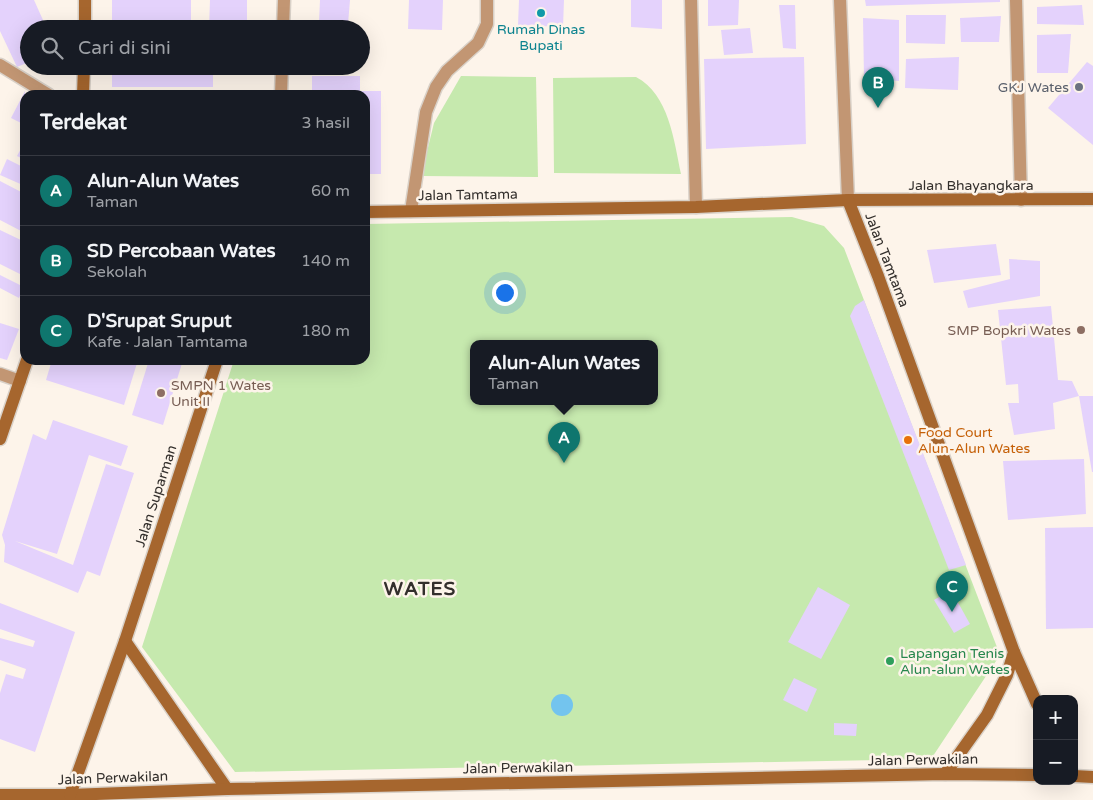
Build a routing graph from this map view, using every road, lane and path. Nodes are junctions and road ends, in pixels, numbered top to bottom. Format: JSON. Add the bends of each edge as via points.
{"nodes":[{"id":1,"x":86,"y":0,"type":"edge"},
{"id":2,"x":284,"y":0,"type":"edge"},
{"id":3,"x":487,"y":0,"type":"edge"},
{"id":4,"x":691,"y":0,"type":"edge"},
{"id":5,"x":840,"y":0,"type":"edge"},
{"id":6,"x":1016,"y":0,"type":"edge"},
{"id":7,"x":85,"y":20,"type":"edge"},
{"id":8,"x":284,"y":20,"type":"edge"},
{"id":9,"x":0,"y":66,"type":"edge"},
{"id":10,"x":84,"y":75,"type":"edge"},
{"id":11,"x":282,"y":75,"type":"edge"},
{"id":12,"x":41,"y":90,"type":"edge"},
{"id":13,"x":83,"y":90,"type":"edge"},
{"id":14,"x":281,"y":90,"type":"edge"},
{"id":15,"x":1093,"y":199,"type":"edge"},
{"id":16,"x":848,"y":200,"type":"junction"},
{"id":17,"x":1021,"y":200,"type":"junction"},
{"id":18,"x":696,"y":207,"type":"junction"},
{"id":19,"x":411,"y":211,"type":"junction"},
{"id":20,"x":370,"y":212,"type":"edge"},
{"id":21,"x":25,"y":365,"type":"edge"},
{"id":22,"x":215,"y":365,"type":"edge"},
{"id":23,"x":0,"y":374,"type":"edge"},
{"id":24,"x":20,"y":381,"type":"junction"},
{"id":25,"x":0,"y":439,"type":"edge"},
{"id":26,"x":125,"y":641,"type":"junction"},
{"id":27,"x":1014,"y":652,"type":"junction"},
{"id":28,"x":1033,"y":695,"type":"edge"},
{"id":29,"x":945,"y":774,"type":"junction"},
{"id":30,"x":1033,"y":775,"type":"edge"},
{"id":31,"x":1078,"y":776,"type":"edge"},
{"id":32,"x":1093,"y":777,"type":"edge"},
{"id":33,"x":227,"y":789,"type":"junction"},
{"id":34,"x":0,"y":795,"type":"edge"},
{"id":35,"x":70,"y":795,"type":"junction"}],
"edges":[{"from":1,"to":7,"type":"street"},
{"from":2,"to":8,"type":"street"},
{"from":3,"to":19,"type":"street","via":[[487,24],[478,44],[447,71],[426,112]]},
{"from":4,"to":18,"type":"street"},
{"from":5,"to":16,"type":"street"},
{"from":6,"to":17,"type":"street"},
{"from":9,"to":12,"type":"street"},
{"from":10,"to":13,"type":"street"},
{"from":11,"to":14,"type":"street"},
{"from":15,"to":17,"type":"street","name":"Jalan Bhayangkara"},
{"from":16,"to":17,"type":"street","name":"Jalan Bhayangkara"},
{"from":16,"to":18,"type":"street","name":"Jalan Tamtama"},
{"from":16,"to":27,"type":"street","name":"Jalan Tamtama"},
{"from":18,"to":19,"type":"street","name":"Jalan Tamtama"},
{"from":19,"to":20,"type":"street","name":"Jalan Tamtama"},
{"from":21,"to":24,"type":"street"},
{"from":22,"to":26,"type":"street","name":"Jalan Suparman"},
{"from":23,"to":24,"type":"street"},
{"from":24,"to":25,"type":"street"},
{"from":26,"to":33,"type":"street"},
{"from":26,"to":35,"type":"street","name":"Jalan Suparman"},
{"from":27,"to":28,"type":"street","name":"Jalan Tamtama"},
{"from":27,"to":29,"type":"street","via":[[1007,675],[987,715]]},
{"from":29,"to":30,"type":"street","name":"Jalan Perwakilan"},
{"from":29,"to":33,"type":"street","name":"Jalan Perwakilan"},
{"from":31,"to":32,"type":"street"},
{"from":33,"to":35,"type":"street","name":"Jalan Perwakilan"},
{"from":34,"to":35,"type":"street","name":"Jalan Perwakilan"}]}
